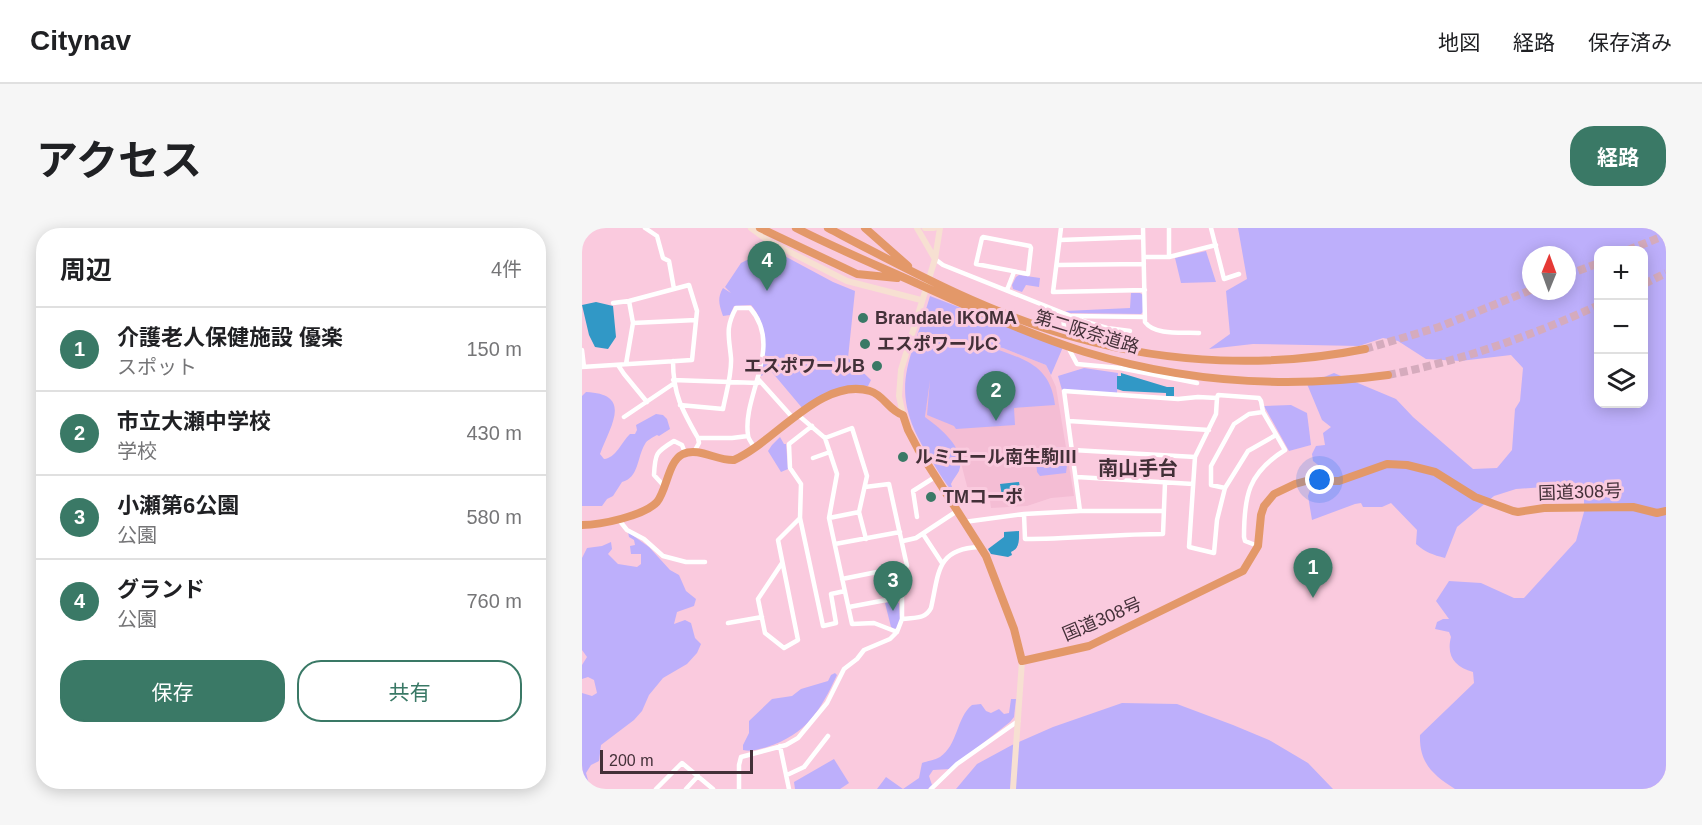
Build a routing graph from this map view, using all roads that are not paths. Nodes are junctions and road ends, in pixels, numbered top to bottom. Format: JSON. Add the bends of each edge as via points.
{"nodes":[{"id":1,"x":645,"y":228,"type":"edge"},
{"id":2,"x":751,"y":228,"type":"edge"},
{"id":3,"x":760,"y":228,"type":"edge"},
{"id":4,"x":796,"y":228,"type":"edge"},
{"id":5,"x":828,"y":228,"type":"edge"},
{"id":6,"x":865,"y":228,"type":"edge"},
{"id":7,"x":917,"y":228,"type":"edge"},
{"id":8,"x":925,"y":228,"type":"edge"},
{"id":9,"x":934,"y":228,"type":"edge"},
{"id":10,"x":940,"y":228,"type":"edge"},
{"id":11,"x":1061,"y":228,"type":"edge"},
{"id":12,"x":1143,"y":228,"type":"edge"},
{"id":13,"x":1176,"y":228,"type":"edge"},
{"id":14,"x":1211,"y":228,"type":"edge"},
{"id":15,"x":1169,"y":229,"type":"edge"},
{"id":16,"x":1143,"y":237,"type":"junction"},
{"id":17,"x":1060,"y":240,"type":"junction"},
{"id":18,"x":1216,"y":245,"type":"junction"},
{"id":19,"x":1144,"y":257,"type":"junction"},
{"id":20,"x":1169,"y":257,"type":"junction"},
{"id":21,"x":935,"y":259,"type":"junction"},
{"id":22,"x":1144,"y":264,"type":"junction"},
{"id":23,"x":1056,"y":265,"type":"junction"},
{"id":24,"x":1014,"y":272,"type":"junction"},
{"id":25,"x":1239,"y":274,"type":"dead end"},
{"id":26,"x":907,"y":279,"type":"junction"},
{"id":27,"x":916,"y":279,"type":"junction"},
{"id":28,"x":936,"y":288,"type":"junction"},
{"id":29,"x":674,"y":289,"type":"junction"},
{"id":30,"x":1007,"y":290,"type":"junction"},
{"id":31,"x":1145,"y":290,"type":"junction"},
{"id":32,"x":921,"y":300,"type":"junction"},
{"id":33,"x":629,"y":301,"type":"junction"},
{"id":34,"x":613,"y":303,"type":"dead end"},
{"id":35,"x":1063,"y":314,"type":"junction"},
{"id":36,"x":1069,"y":316,"type":"junction"},
{"id":37,"x":1145,"y":317,"type":"junction"},
{"id":38,"x":696,"y":320,"type":"junction"},
{"id":39,"x":633,"y":323,"type":"junction"},
{"id":40,"x":1064,"y":327,"type":"dead end"},
{"id":41,"x":1130,"y":331,"type":"dead end"},
{"id":42,"x":1199,"y":333,"type":"dead end"},
{"id":43,"x":1069,"y":349,"type":"dead end"},
{"id":44,"x":1365,"y":349,"type":"tunnel mouth"},
{"id":45,"x":582,"y":350,"type":"edge"},
{"id":46,"x":673,"y":362,"type":"junction"},
{"id":47,"x":626,"y":364,"type":"junction"},
{"id":48,"x":618,"y":365,"type":"junction"},
{"id":49,"x":583,"y":367,"type":"edge"},
{"id":50,"x":1388,"y":375,"type":"tunnel mouth"},
{"id":51,"x":728,"y":381,"type":"junction"},
{"id":52,"x":758,"y":381,"type":"junction"},
{"id":53,"x":673,"y":382,"type":"junction"},
{"id":54,"x":1197,"y":383,"type":"dead end"},
{"id":55,"x":1217,"y":398,"type":"junction"},
{"id":56,"x":647,"y":402,"type":"junction"},
{"id":57,"x":680,"y":405,"type":"junction"},
{"id":58,"x":1263,"y":412,"type":"junction"},
{"id":59,"x":903,"y":415,"type":"junction"},
{"id":60,"x":624,"y":417,"type":"dead end"},
{"id":61,"x":796,"y":417,"type":"junction"},
{"id":62,"x":1069,"y":421,"type":"junction"},
{"id":63,"x":812,"y":426,"type":"junction"},
{"id":64,"x":1209,"y":430,"type":"junction"},
{"id":65,"x":1276,"y":435,"type":"junction"},
{"id":66,"x":748,"y":436,"type":"junction"},
{"id":67,"x":698,"y":438,"type":"junction"},
{"id":68,"x":825,"y":438,"type":"junction"},
{"id":69,"x":754,"y":447,"type":"junction"},
{"id":70,"x":1072,"y":450,"type":"junction"},
{"id":71,"x":830,"y":452,"type":"junction"},
{"id":72,"x":689,"y":453,"type":"junction"},
{"id":73,"x":1195,"y":457,"type":"junction"},
{"id":74,"x":813,"y":458,"type":"dead end"},
{"id":75,"x":935,"y":477,"type":"junction"},
{"id":76,"x":1077,"y":477,"type":"junction"},
{"id":77,"x":1166,"y":483,"type":"junction"},
{"id":78,"x":1193,"y":484,"type":"junction"},
{"id":79,"x":664,"y":486,"type":"junction"},
{"id":80,"x":865,"y":487,"type":"junction"},
{"id":81,"x":1225,"y":488,"type":"junction"},
{"id":82,"x":957,"y":511,"type":"junction"},
{"id":83,"x":1080,"y":511,"type":"junction"},
{"id":84,"x":1164,"y":511,"type":"junction"},
{"id":85,"x":1666,"y":511,"type":"edge"},
{"id":86,"x":859,"y":512,"type":"junction"},
{"id":87,"x":1024,"y":514,"type":"junction"},
{"id":88,"x":916,"y":517,"type":"dead end"},
{"id":89,"x":800,"y":518,"type":"junction"},
{"id":90,"x":830,"y":518,"type":"junction"},
{"id":91,"x":619,"y":520,"type":"junction"},
{"id":92,"x":964,"y":522,"type":"junction"},
{"id":93,"x":582,"y":525,"type":"edge"},
{"id":94,"x":900,"y":532,"type":"junction"},
{"id":95,"x":923,"y":534,"type":"junction"},
{"id":96,"x":866,"y":539,"type":"junction"},
{"id":97,"x":903,"y":541,"type":"junction"},
{"id":98,"x":835,"y":544,"type":"junction"},
{"id":99,"x":1258,"y":546,"type":"junction"},
{"id":100,"x":981,"y":547,"type":"junction"},
{"id":101,"x":705,"y":562,"type":"dead end"},
{"id":102,"x":782,"y":563,"type":"junction"},
{"id":103,"x":942,"y":563,"type":"junction"},
{"id":104,"x":896,"y":568,"type":"junction"},
{"id":105,"x":842,"y":579,"type":"junction"},
{"id":106,"x":845,"y":591,"type":"junction"},
{"id":107,"x":902,"y":597,"type":"junction"},
{"id":108,"x":849,"y":607,"type":"junction"},
{"id":109,"x":762,"y":617,"type":"junction"},
{"id":110,"x":902,"y":619,"type":"junction"},
{"id":111,"x":729,"y":623,"type":"dead end"},
{"id":112,"x":897,"y":632,"type":"junction"},
{"id":113,"x":1022,"y":661,"type":"junction"},
{"id":114,"x":1018,"y":721,"type":"junction"},
{"id":115,"x":828,"y":736,"type":"dead end"},
{"id":116,"x":780,"y":746,"type":"junction"},
{"id":117,"x":787,"y":775,"type":"junction"},
{"id":118,"x":698,"y":776,"type":"junction"},
{"id":119,"x":656,"y":789,"type":"edge"},
{"id":120,"x":686,"y":789,"type":"edge"},
{"id":121,"x":713,"y":789,"type":"edge"},
{"id":122,"x":739,"y":789,"type":"edge"},
{"id":123,"x":789,"y":789,"type":"edge"},
{"id":124,"x":931,"y":789,"type":"edge"},
{"id":125,"x":1013,"y":789,"type":"edge"}],
"edges":[{"from":1,"to":29,"type":"street","via":[[657,236],[663,258],[669,261]]},
{"from":2,"to":32,"type":"street","via":[[770,242],[847,281]]},
{"from":3,"to":26,"type":"highway","via":[[856,274]]},
{"from":4,"to":26,"type":"highway","name":"第二阪奈道路"},
{"from":5,"to":27,"type":"highway","name":"第二阪奈道路"},
{"from":6,"to":27,"type":"highway"},
{"from":7,"to":21,"type":"street"},
{"from":8,"to":9,"type":"street"},
{"from":10,"to":21,"type":"street"},
{"from":11,"to":17,"type":"street"},
{"from":12,"to":16,"type":"street"},
{"from":13,"to":15,"type":"street"},
{"from":14,"to":18,"type":"street"},
{"from":15,"to":20,"type":"street"},
{"from":16,"to":17,"type":"street"},
{"from":16,"to":19,"type":"street"},
{"from":17,"to":23,"type":"street"},
{"from":18,"to":20,"type":"street"},
{"from":18,"to":25,"type":"street","via":[[1224,279]]},
{"from":19,"to":20,"type":"street"},
{"from":19,"to":22,"type":"street"},
{"from":21,"to":30,"type":"street"},
{"from":21,"to":32,"type":"street"},
{"from":22,"to":23,"type":"street"},
{"from":22,"to":31,"type":"street"},
{"from":23,"to":31,"type":"street","via":[[1053,292]]},
{"from":24,"to":24,"type":"street","via":[[976,264],[982,238],[1032,248],[1028,274]]},
{"from":24,"to":30,"type":"street"},
{"from":26,"to":27,"type":"highway","name":"第二阪奈道路"},
{"from":27,"to":28,"type":"highway","name":"第二阪奈道路"},
{"from":28,"to":44,"type":"highway","name":"第二阪奈道路","via":[[1077,338],[1147,354],[1260,361]]},
{"from":28,"to":50,"type":"highway","name":"第二阪奈道路","via":[[1032,333],[1084,352],[1168,372],[1218,380],[1281,383]]},
{"from":29,"to":33,"type":"street"},
{"from":29,"to":38,"type":"street","via":[[689,285]]},
{"from":30,"to":35,"type":"street"},
{"from":31,"to":37,"type":"street"},
{"from":32,"to":59,"type":"street","via":[[901,370]]},
{"from":33,"to":34,"type":"street"},
{"from":33,"to":39,"type":"street"},
{"from":35,"to":36,"type":"street"},
{"from":35,"to":40,"type":"street"},
{"from":36,"to":37,"type":"street"},
{"from":36,"to":41,"type":"street"},
{"from":37,"to":42,"type":"street","via":[[1154,329]]},
{"from":38,"to":39,"type":"street"},
{"from":38,"to":46,"type":"street","via":[[692,360]]},
{"from":39,"to":47,"type":"street"},
{"from":43,"to":54,"type":"street","via":[[1077,364]]},
{"from":45,"to":49,"type":"street"},
{"from":46,"to":47,"type":"street"},
{"from":46,"to":53,"type":"street"},
{"from":47,"to":48,"type":"street"},
{"from":48,"to":49,"type":"street"},
{"from":48,"to":56,"type":"street"},
{"from":51,"to":52,"type":"street"},
{"from":51,"to":52,"type":"street","via":[[728,325],[736,308],[752,309],[762,329]]},
{"from":51,"to":53,"type":"street"},
{"from":51,"to":57,"type":"street","via":[[723,409]]},
{"from":52,"to":61,"type":"street"},
{"from":52,"to":66,"type":"street"},
{"from":53,"to":56,"type":"street"},
{"from":53,"to":57,"type":"street"},
{"from":55,"to":58,"type":"street","via":[[1259,398]]},
{"from":55,"to":62,"type":"street","via":[[1064,392]]},
{"from":55,"to":64,"type":"street"},
{"from":56,"to":60,"type":"street"},
{"from":57,"to":67,"type":"street"},
{"from":58,"to":65,"type":"street"},
{"from":58,"to":81,"type":"street","via":[[1249,414],[1234,424],[1211,466],[1211,485]]},
{"from":59,"to":61,"type":"highway","via":[[879,395],[859,388],[827,397]]},
{"from":59,"to":75,"type":"highway"},
{"from":61,"to":63,"type":"street"},
{"from":61,"to":69,"type":"highway"},
{"from":62,"to":64,"type":"street"},
{"from":62,"to":70,"type":"street"},
{"from":63,"to":68,"type":"street"},
{"from":63,"to":89,"type":"street","via":[[789,444],[790,468],[801,484]]},
{"from":64,"to":73,"type":"street"},
{"from":65,"to":81,"type":"street","via":[[1248,451]]},
{"from":65,"to":99,"type":"street","via":[[1285,450],[1259,471],[1247,494],[1244,537]]},
{"from":66,"to":67,"type":"street"},
{"from":66,"to":69,"type":"street"},
{"from":67,"to":72,"type":"street","via":[[699,443]]},
{"from":68,"to":71,"type":"street"},
{"from":68,"to":80,"type":"street","via":[[852,428],[866,471]]},
{"from":69,"to":72,"type":"highway","via":[[730,460]]},
{"from":70,"to":73,"type":"street"},
{"from":70,"to":76,"type":"street"},
{"from":71,"to":74,"type":"street"},
{"from":71,"to":90,"type":"street","via":[[837,478]]},
{"from":72,"to":79,"type":"highway","via":[[676,460]]},
{"from":72,"to":79,"type":"street","via":[[674,441],[658,451],[654,475]]},
{"from":73,"to":78,"type":"street"},
{"from":75,"to":82,"type":"highway"},
{"from":75,"to":88,"type":"street","via":[[913,492]]},
{"from":76,"to":77,"type":"street"},
{"from":76,"to":83,"type":"street"},
{"from":77,"to":78,"type":"street"},
{"from":77,"to":84,"type":"street"},
{"from":78,"to":81,"type":"street","via":[[1189,547],[1214,553]]},
{"from":79,"to":91,"type":"highway","via":[[654,505]]},
{"from":80,"to":86,"type":"street"},
{"from":80,"to":94,"type":"street","via":[[889,483]]},
{"from":82,"to":92,"type":"highway"},
{"from":82,"to":95,"type":"street"},
{"from":83,"to":84,"type":"street"},
{"from":83,"to":87,"type":"street"},
{"from":84,"to":87,"type":"street","via":[[1162,534],[1025,540]]},
{"from":85,"to":99,"type":"highway","name":"国道308号","via":[[1657,513],[1633,507],[1518,512],[1475,497],[1431,471],[1393,464],[1344,480],[1306,481],[1279,491],[1270,498],[1261,516]]},
{"from":86,"to":90,"type":"street"},
{"from":86,"to":96,"type":"street"},
{"from":87,"to":92,"type":"street"},
{"from":89,"to":102,"type":"street","via":[[778,540]]},
{"from":89,"to":106,"type":"street","via":[[823,626],[836,623],[831,594]]},
{"from":90,"to":98,"type":"street"},
{"from":91,"to":93,"type":"highway"},
{"from":91,"to":101,"type":"street","via":[[663,556]]},
{"from":92,"to":100,"type":"highway"},
{"from":94,"to":96,"type":"street"},
{"from":94,"to":97,"type":"street"},
{"from":95,"to":97,"type":"street"},
{"from":95,"to":103,"type":"street"},
{"from":96,"to":98,"type":"street"},
{"from":97,"to":104,"type":"street","via":[[907,566]]},
{"from":98,"to":105,"type":"street"},
{"from":99,"to":113,"type":"highway","name":"国道308号","via":[[1243,571],[1233,576],[1089,646]]},
{"from":100,"to":103,"type":"street","via":[[956,550]]},
{"from":100,"to":113,"type":"highway","via":[[1014,629]]},
{"from":102,"to":109,"type":"street","via":[[758,598]]},
{"from":102,"to":109,"type":"street","via":[[798,640],[784,648],[780,646],[765,633]]},
{"from":103,"to":110,"type":"street","via":[[928,615]]},
{"from":104,"to":105,"type":"street"},
{"from":104,"to":107,"type":"street"},
{"from":105,"to":106,"type":"street"},
{"from":106,"to":108,"type":"street"},
{"from":107,"to":108,"type":"street"},
{"from":107,"to":110,"type":"street"},
{"from":108,"to":112,"type":"street","via":[[852,624],[874,623]]},
{"from":109,"to":111,"type":"street"},
{"from":110,"to":112,"type":"street"},
{"from":112,"to":116,"type":"street","via":[[864,650],[844,669],[818,715],[798,738]]},
{"from":113,"to":114,"type":"street"},
{"from":114,"to":124,"type":"street","via":[[957,764]]},
{"from":114,"to":125,"type":"street"},
{"from":115,"to":117,"type":"street","via":[[804,767]]},
{"from":116,"to":117,"type":"street"},
{"from":116,"to":122,"type":"street","via":[[741,757]]},
{"from":117,"to":123,"type":"street"},
{"from":118,"to":119,"type":"street","via":[[682,763]]},
{"from":118,"to":120,"type":"street"},
{"from":118,"to":121,"type":"street"}]}
